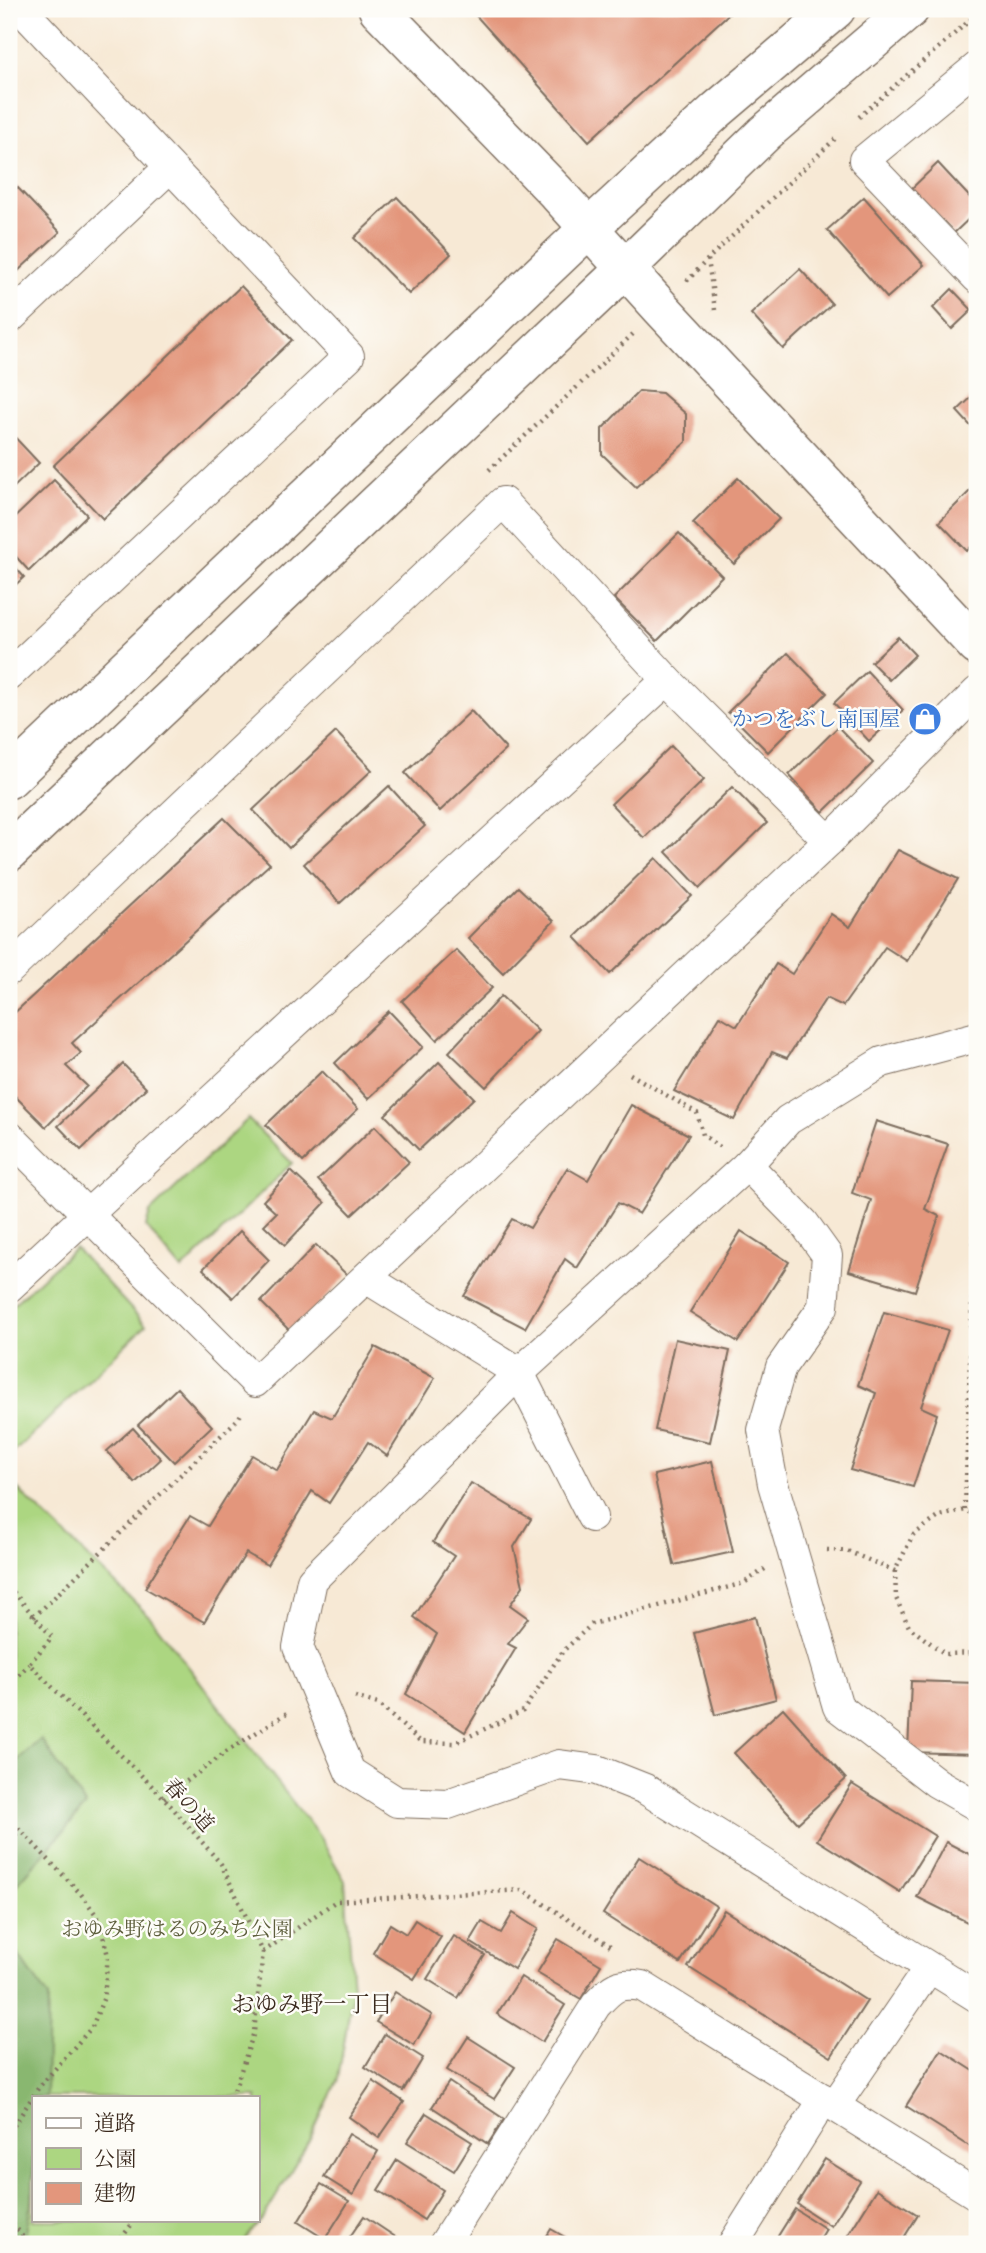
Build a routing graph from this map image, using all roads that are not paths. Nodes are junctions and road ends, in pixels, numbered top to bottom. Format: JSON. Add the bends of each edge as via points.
{"nodes":[{"id":1,"x":21,"y":9,"type":"edge"},
{"id":2,"x":378,"y":9,"type":"edge"},
{"id":3,"x":835,"y":9,"type":"edge"},
{"id":4,"x":910,"y":9,"type":"edge"},
{"id":5,"x":977,"y":67,"type":"edge"},
{"id":6,"x":170,"y":167,"type":"junction"},
{"id":7,"x":589,"y":228,"type":"junction"},
{"id":8,"x":626,"y":268,"type":"junction"},
{"id":9,"x":977,"y":278,"type":"edge"},
{"id":10,"x":9,"y":319,"type":"edge"},
{"id":11,"x":977,"y":646,"type":"edge"},
{"id":12,"x":9,"y":676,"type":"edge"},
{"id":13,"x":667,"y":680,"type":"junction"},
{"id":14,"x":977,"y":692,"type":"edge"},
{"id":15,"x":9,"y":779,"type":"edge"},
{"id":16,"x":829,"y":841,"type":"junction"},
{"id":17,"x":9,"y":852,"type":"edge"},
{"id":18,"x":9,"y":970,"type":"edge"},
{"id":19,"x":977,"y":1037,"type":"edge"},
{"id":20,"x":9,"y":1136,"type":"edge"},
{"id":21,"x":747,"y":1164,"type":"junction"},
{"id":22,"x":86,"y":1214,"type":"junction"},
{"id":23,"x":366,"y":1278,"type":"junction"},
{"id":24,"x":9,"y":1287,"type":"edge"},
{"id":25,"x":519,"y":1373,"type":"junction"},
{"id":26,"x":592,"y":1517,"type":"dead end"},
{"id":27,"x":977,"y":1806,"type":"edge"},
{"id":28,"x":929,"y":1968,"type":"junction"},
{"id":29,"x":972,"y":1987,"type":"edge"},
{"id":30,"x":830,"y":2102,"type":"junction"},
{"id":31,"x":977,"y":2195,"type":"edge"},
{"id":32,"x":444,"y":2244,"type":"edge"},
{"id":33,"x":733,"y":2244,"type":"edge"}],
"edges":[{"from":1,"to":6,"type":"street"},
{"from":2,"to":7,"type":"street"},
{"from":3,"to":7,"type":"street"},
{"from":4,"to":8,"type":"street","via":[[765,133]]},
{"from":5,"to":9,"type":"street","via":[[864,160]]},
{"from":6,"to":10,"type":"street"},
{"from":6,"to":12,"type":"street","via":[[349,356]]},
{"from":7,"to":8,"type":"street"},
{"from":7,"to":15,"type":"street"},
{"from":8,"to":11,"type":"street"},
{"from":8,"to":17,"type":"street"},
{"from":13,"to":16,"type":"street"},
{"from":13,"to":18,"type":"street","via":[[503,502]]},
{"from":13,"to":22,"type":"street"},
{"from":14,"to":16,"type":"street"},
{"from":16,"to":23,"type":"street"},
{"from":19,"to":21,"type":"street","via":[[882,1062],[788,1120]]},
{"from":20,"to":22,"type":"street"},
{"from":21,"to":25,"type":"street"},
{"from":21,"to":27,"type":"street","via":[[804,1223],[827,1255],[823,1307],[781,1367],[763,1430],[773,1484],[838,1707],[937,1783]]},
{"from":22,"to":23,"type":"street","via":[[255,1382]]},
{"from":22,"to":24,"type":"street"},
{"from":23,"to":25,"type":"street"},
{"from":25,"to":26,"type":"street"},
{"from":25,"to":28,"type":"street","via":[[312,1580],[298,1647],[350,1772],[397,1802],[448,1804],[559,1765],[597,1770],[645,1789]]},
{"from":28,"to":29,"type":"street"},
{"from":28,"to":30,"type":"street"},
{"from":30,"to":31,"type":"street"},
{"from":30,"to":32,"type":"street","via":[[642,1986],[625,1983],[596,2005]]},
{"from":30,"to":33,"type":"street"}]}
